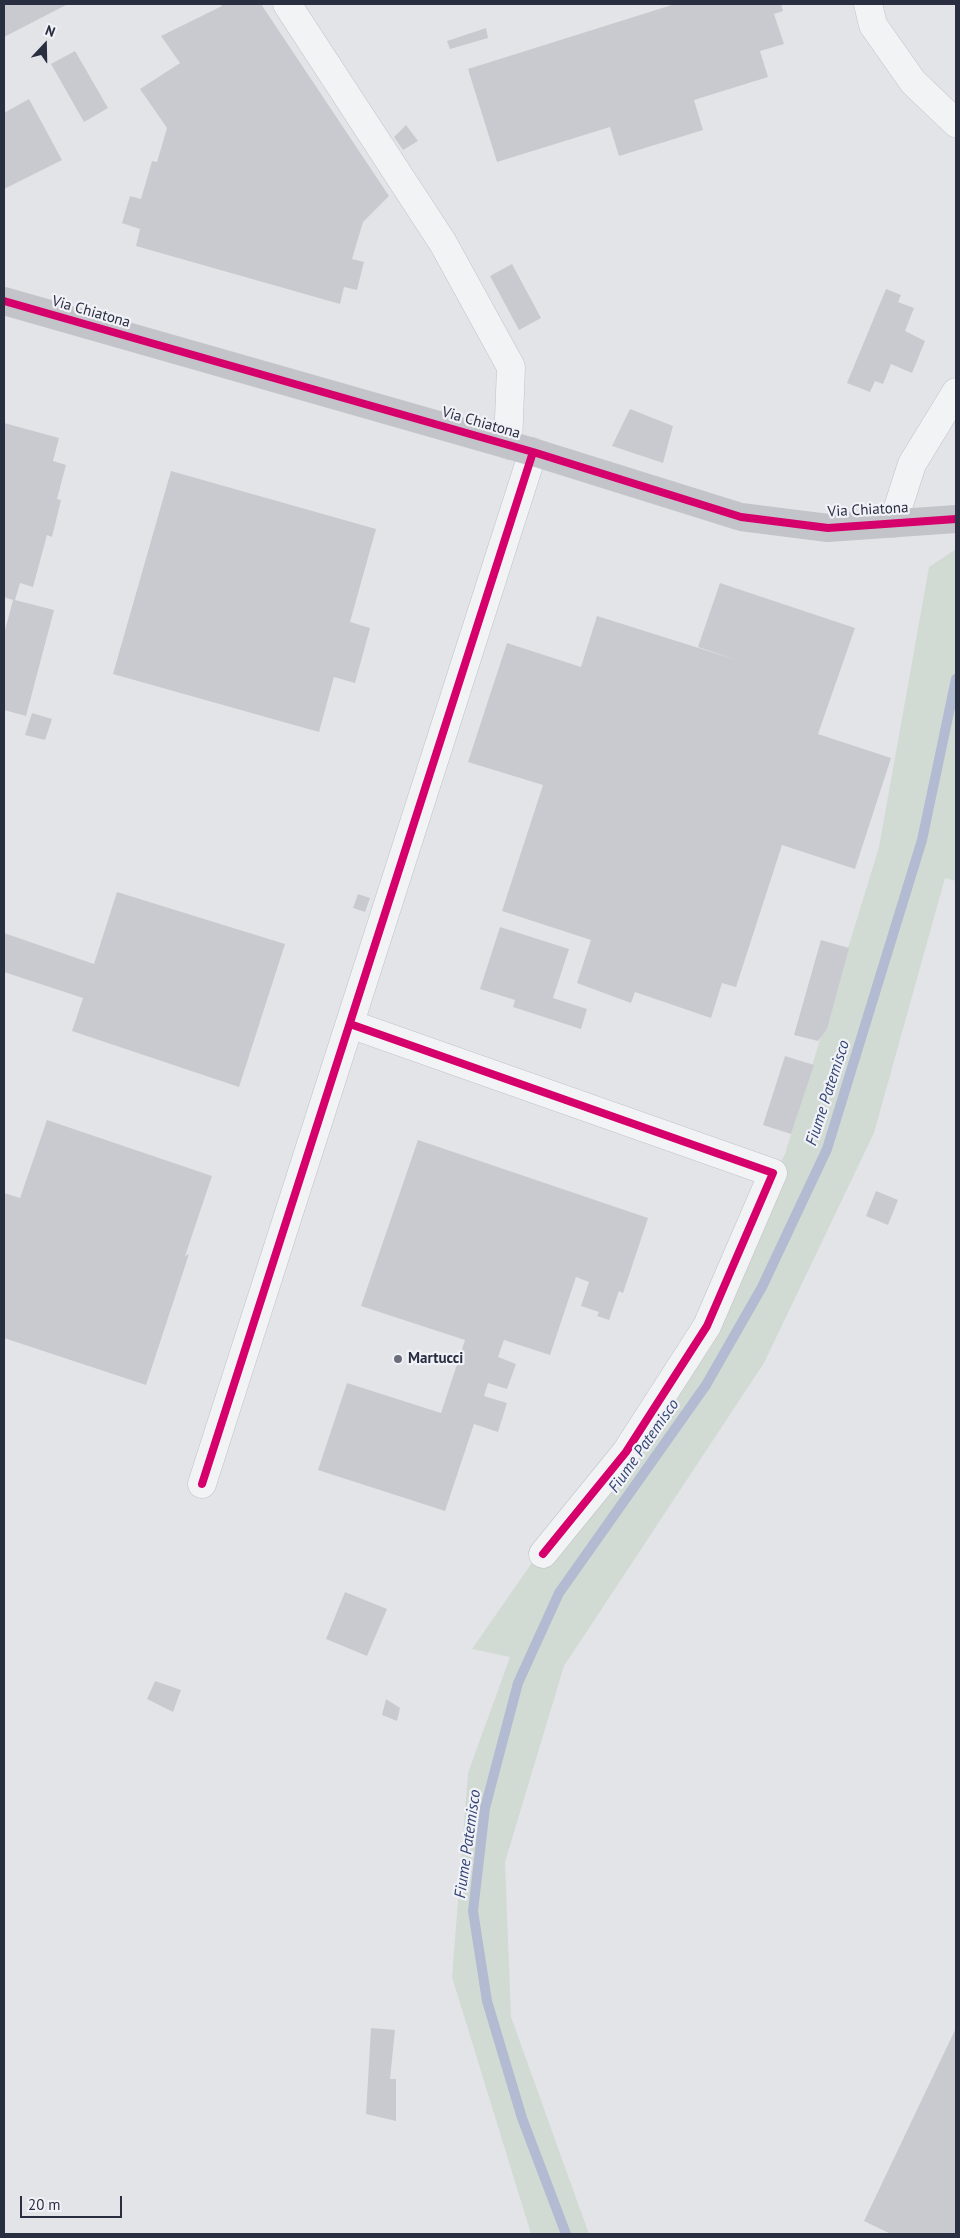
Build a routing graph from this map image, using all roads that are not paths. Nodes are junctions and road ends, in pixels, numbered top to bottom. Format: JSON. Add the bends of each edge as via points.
{"nodes":[{"id":1,"x":288,"y":4,"type":"edge"},
{"id":2,"x":868,"y":4,"type":"edge"},
{"id":3,"x":956,"y":122,"type":"edge"},
{"id":4,"x":4,"y":301,"type":"edge"},
{"id":5,"x":956,"y":392,"type":"edge"},
{"id":6,"x":521,"y":449,"type":"junction"},
{"id":7,"x":955,"y":519,"type":"edge"},
{"id":8,"x":893,"y":523,"type":"junction"},
{"id":9,"x":350,"y":1024,"type":"junction"},
{"id":10,"x":202,"y":1484,"type":"dead end"},
{"id":11,"x":543,"y":1554,"type":"dead end"}],
"edges":[{"from":1,"to":6,"type":"street","via":[[443,243],[512,368]]},
{"from":2,"to":3,"type":"street","via":[[873,25],[913,82]]},
{"from":4,"to":6,"type":"main road","name":"Via Chiatona"},
{"from":5,"to":8,"type":"street","via":[[912,464]]},
{"from":6,"to":8,"type":"main road","name":"Via Chiatona","via":[[741,517],[828,528]]},
{"from":6,"to":9,"type":"street"},
{"from":7,"to":8,"type":"main road","name":"Via Chiatona"},
{"from":9,"to":10,"type":"street"},
{"from":9,"to":11,"type":"street","via":[[773,1173],[707,1326],[626,1452]]}]}
